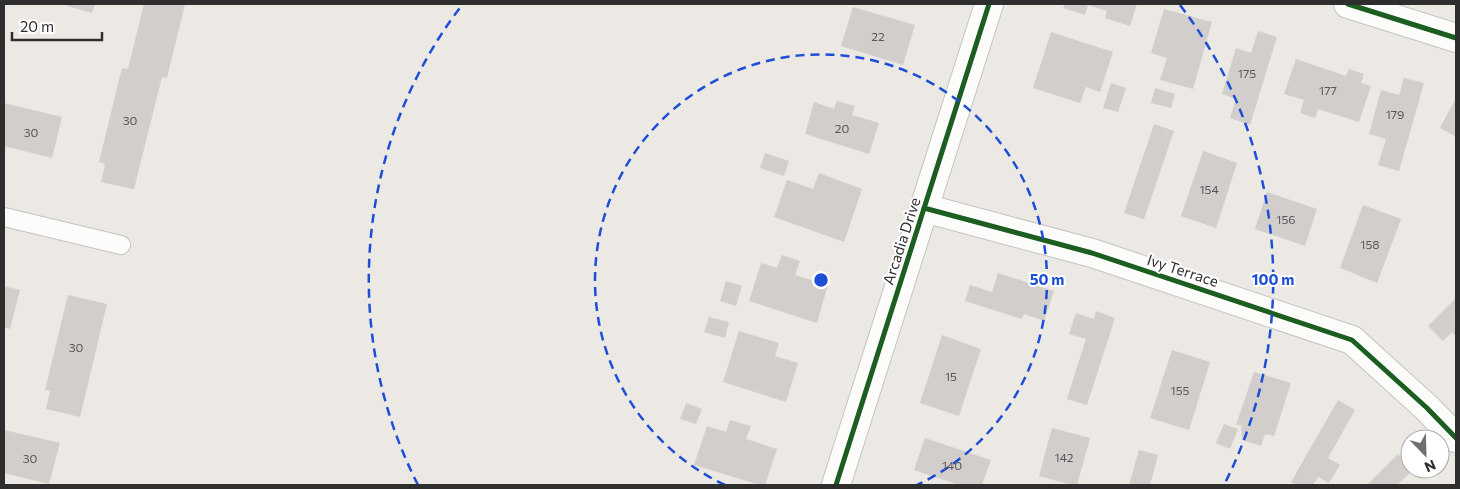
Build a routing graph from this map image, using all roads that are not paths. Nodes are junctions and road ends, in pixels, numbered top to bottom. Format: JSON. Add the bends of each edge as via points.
{"nodes":[{"id":1,"x":989,"y":4,"type":"edge"},
{"id":2,"x":1348,"y":4,"type":"edge"},
{"id":3,"x":1456,"y":38,"type":"edge"},
{"id":4,"x":924,"y":208,"type":"junction"},
{"id":5,"x":4,"y":217,"type":"edge"},
{"id":6,"x":121,"y":245,"type":"dead end"},
{"id":7,"x":1456,"y":438,"type":"edge"},
{"id":8,"x":836,"y":485,"type":"edge"}],
"edges":[{"from":1,"to":4,"type":"street","name":"Arcadia Drive"},
{"from":2,"to":3,"type":"street"},
{"from":4,"to":7,"type":"street","name":"Ivy Terrace","via":[[1092,253],[1352,340]]},
{"from":4,"to":8,"type":"street","name":"Arcadia Drive"},
{"from":5,"to":6,"type":"lane"}]}
